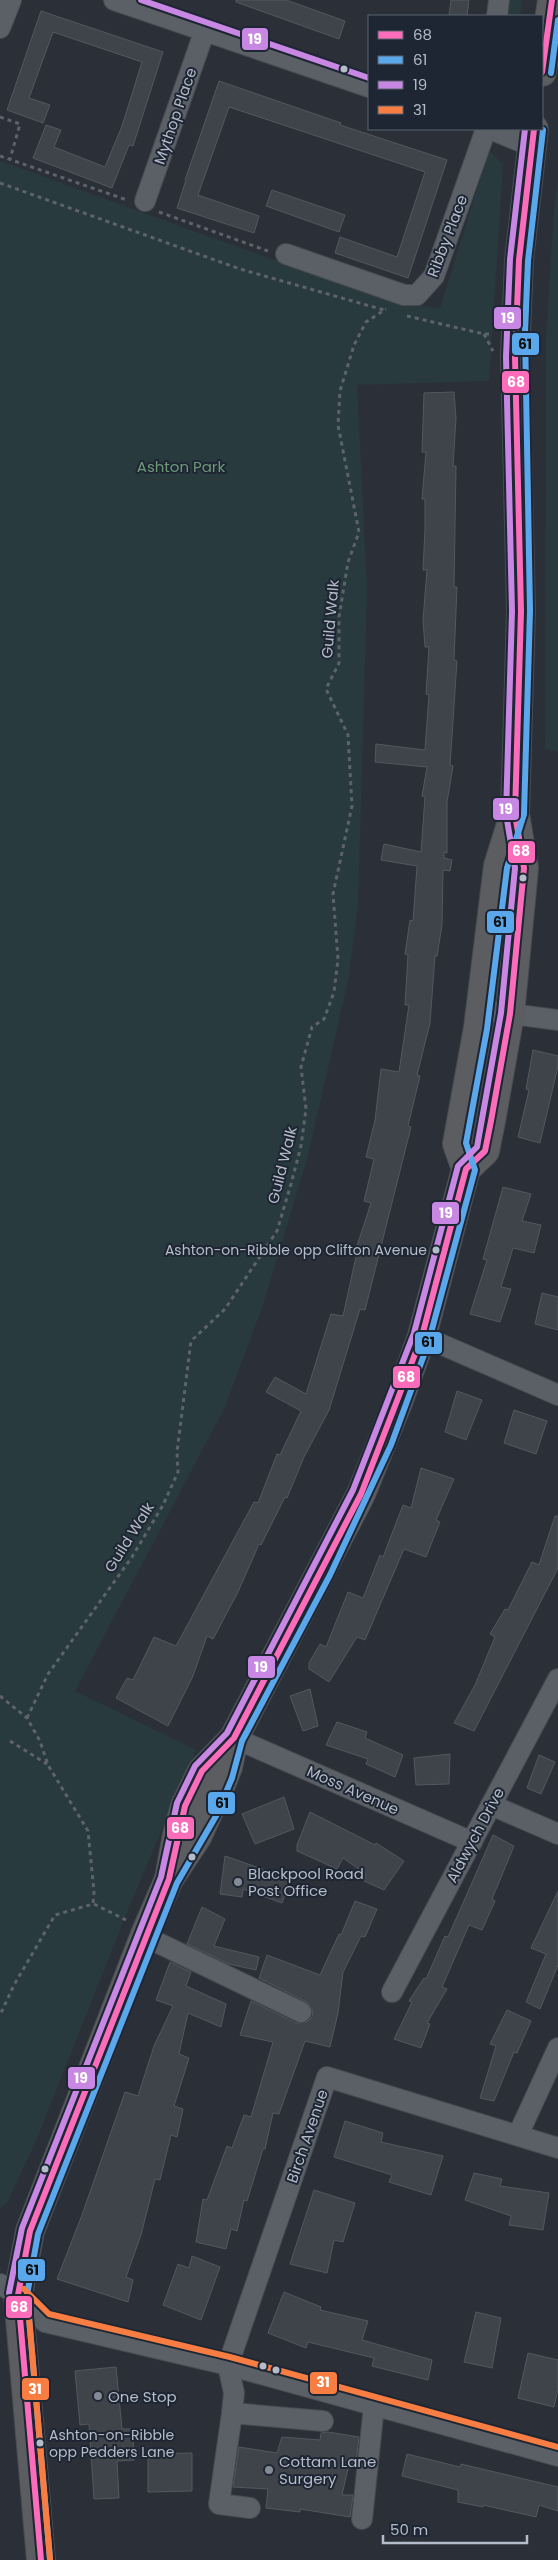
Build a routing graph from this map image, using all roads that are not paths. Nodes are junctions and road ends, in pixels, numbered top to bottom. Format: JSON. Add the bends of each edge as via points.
{"nodes":[{"id":1,"x":11,"y":0,"type":"edge"},
{"id":2,"x":114,"y":0,"type":"edge"},
{"id":3,"x":499,"y":0,"type":"edge"},
{"id":4,"x":552,"y":0,"type":"edge"},
{"id":5,"x":497,"y":15,"type":"edge"},
{"id":6,"x":0,"y":28,"type":"edge"},
{"id":7,"x":205,"y":30,"type":"junction"},
{"id":8,"x":543,"y":65,"type":"edge"},
{"id":9,"x":368,"y":87,"type":"edge"},
{"id":10,"x":486,"y":130,"type":"edge"},
{"id":11,"x":495,"y":130,"type":"edge"},
{"id":12,"x":532,"y":138,"type":"edge"},
{"id":13,"x":145,"y":201,"type":"road end"},
{"id":14,"x":286,"y":254,"type":"dead end"},
{"id":15,"x":515,"y":814,"type":"junction"},
{"id":16,"x":480,"y":1010,"type":"junction"},
{"id":17,"x":510,"y":1014,"type":"junction"},
{"id":18,"x":558,"y":1020,"type":"edge"},
{"id":19,"x":466,"y":1169,"type":"junction"},
{"id":20,"x":422,"y":1336,"type":"junction"},
{"id":21,"x":558,"y":1395,"type":"edge"},
{"id":22,"x":558,"y":1679,"type":"edge"},
{"id":23,"x":234,"y":1738,"type":"junction"},
{"id":24,"x":491,"y":1806,"type":"junction"},
{"id":25,"x":558,"y":1834,"type":"edge"},
{"id":26,"x":472,"y":1842,"type":"junction"},
{"id":27,"x":145,"y":1934,"type":"junction"},
{"id":28,"x":392,"y":1992,"type":"dead end"},
{"id":29,"x":301,"y":2012,"type":"dead end"},
{"id":30,"x":558,"y":2048,"type":"edge"},
{"id":31,"x":518,"y":2136,"type":"junction"},
{"id":32,"x":558,"y":2148,"type":"edge"},
{"id":33,"x":6,"y":2291,"type":"edge"},
{"id":34,"x":228,"y":2366,"type":"junction"},
{"id":35,"x":374,"y":2406,"type":"junction"},
{"id":36,"x":232,"y":2413,"type":"junction"},
{"id":37,"x":324,"y":2421,"type":"dead end"},
{"id":38,"x":558,"y":2456,"type":"edge"},
{"id":39,"x":250,"y":2508,"type":"dead end"},
{"id":40,"x":362,"y":2519,"type":"dead end"},
{"id":41,"x":41,"y":2560,"type":"edge"}],
"edges":[{"from":1,"to":6,"type":"street"},
{"from":2,"to":7,"type":"street"},
{"from":3,"to":5,"type":"street"},
{"from":4,"to":8,"type":"highway"},
{"from":7,"to":9,"type":"street"},
{"from":7,"to":13,"type":"street","name":"Mythop Place"},
{"from":10,"to":14,"type":"street","name":"Ribby Place","via":[[434,276],[417,294],[404,295]]},
{"from":11,"to":12,"type":"street"},
{"from":12,"to":15,"type":"highway","via":[[519,260],[516,332],[521,611]]},
{"from":15,"to":16,"type":"highway","via":[[498,866]]},
{"from":15,"to":17,"type":"highway","via":[[524,868]]},
{"from":16,"to":17,"type":"street"},
{"from":16,"to":19,"type":"highway","via":[[456,1144]]},
{"from":17,"to":18,"type":"street"},
{"from":17,"to":19,"type":"highway","via":[[485,1151]]},
{"from":19,"to":20,"type":"highway"},
{"from":20,"to":21,"type":"street"},
{"from":20,"to":23,"type":"highway","via":[[361,1494]]},
{"from":22,"to":24,"type":"street","name":"Aldwych Drive"},
{"from":23,"to":26,"type":"street","name":"Moss Avenue"},
{"from":23,"to":27,"type":"highway","via":[[202,1771],[185,1806],[169,1878]]},
{"from":24,"to":25,"type":"street"},
{"from":24,"to":26,"type":"street","name":"Aldwych Drive"},
{"from":26,"to":28,"type":"street","name":"Aldwych Drive"},
{"from":27,"to":29,"type":"street"},
{"from":27,"to":33,"type":"highway"},
{"from":30,"to":31,"type":"street"},
{"from":31,"to":32,"type":"street","name":"Birch Avenue"},
{"from":31,"to":34,"type":"street","name":"Birch Avenue","via":[[328,2077]]},
{"from":33,"to":34,"type":"street","via":[[45,2322]]},
{"from":33,"to":41,"type":"highway"},
{"from":34,"to":35,"type":"street"},
{"from":34,"to":36,"type":"street","via":[[234,2393]]},
{"from":35,"to":38,"type":"street"},
{"from":35,"to":40,"type":"street"},
{"from":36,"to":37,"type":"street"},
{"from":36,"to":39,"type":"street","via":[[219,2504]]}]}
